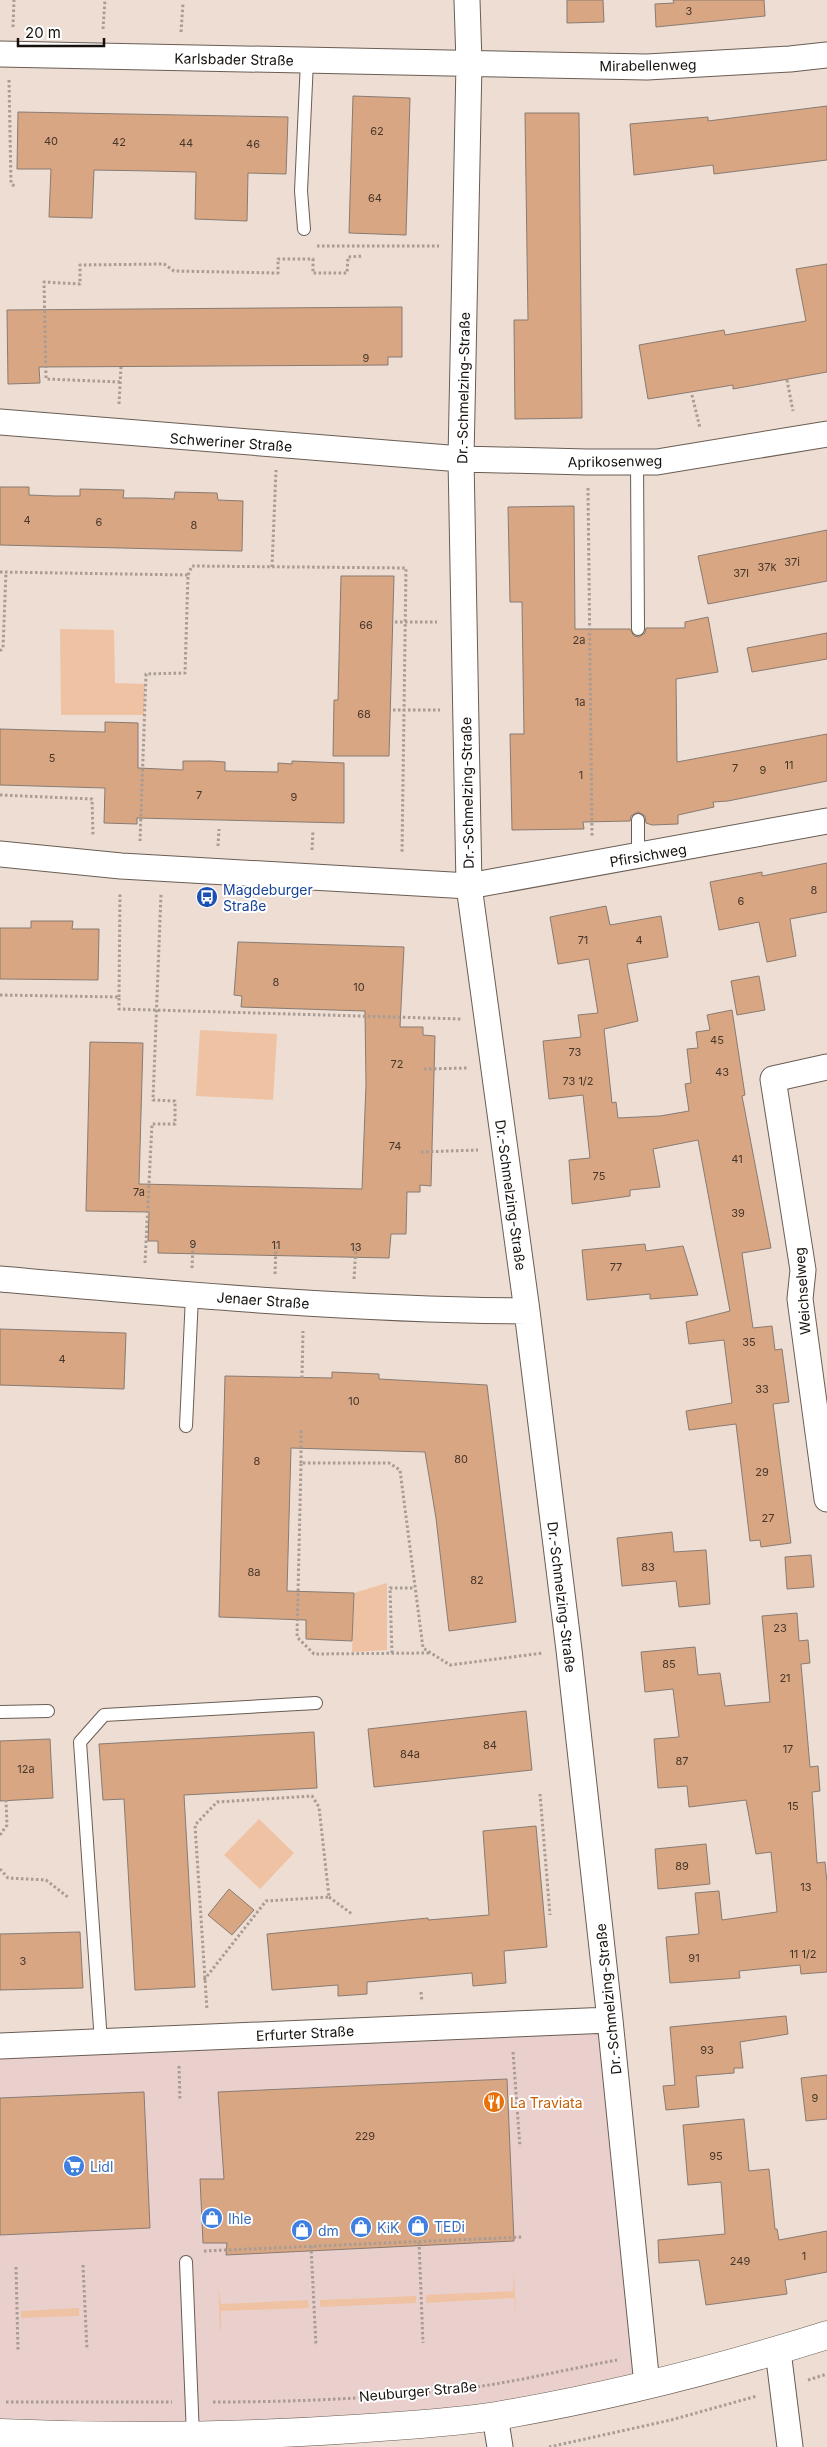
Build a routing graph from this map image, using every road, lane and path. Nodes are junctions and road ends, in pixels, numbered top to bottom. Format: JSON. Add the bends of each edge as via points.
{"nodes":[{"id":1,"x":467,"y":0,"type":"edge"},
{"id":2,"x":5,"y":54,"type":"edge"},
{"id":3,"x":827,"y":55,"type":"edge"},
{"id":4,"x":307,"y":61,"type":"junction"},
{"id":5,"x":469,"y":63,"type":"junction"},
{"id":6,"x":16,"y":188,"type":"dead end"},
{"id":7,"x":304,"y":229,"type":"joint"},
{"id":8,"x":466,"y":246,"type":"junction"},
{"id":9,"x":363,"y":256,"type":"dead end"},
{"id":10,"x":121,"y":367,"type":"dead end"},
{"id":11,"x":787,"y":380,"type":"dead end"},
{"id":12,"x":120,"y":382,"type":"junction"},
{"id":13,"x":692,"y":395,"type":"dead end"},
{"id":14,"x":0,"y":422,"type":"edge"},
{"id":15,"x":117,"y":433,"type":"junction"},
{"id":16,"x":827,"y":434,"type":"edge"},
{"id":17,"x":799,"y":438,"type":"junction"},
{"id":18,"x":277,"y":445,"type":"junction"},
{"id":19,"x":706,"y":454,"type":"junction"},
{"id":20,"x":462,"y":460,"type":"junction"},
{"id":21,"x":587,"y":462,"type":"junction"},
{"id":22,"x":637,"y":462,"type":"junction"},
{"id":23,"x":272,"y":567,"type":"junction"},
{"id":24,"x":0,"y":572,"type":"edge"},
{"id":25,"x":6,"y":572,"type":"junction"},
{"id":26,"x":188,"y":575,"type":"junction"},
{"id":27,"x":395,"y":622,"type":"dead end"},
{"id":28,"x":405,"y":622,"type":"junction"},
{"id":29,"x":464,"y":623,"type":"junction"},
{"id":30,"x":638,"y":629,"type":"dead end"},
{"id":31,"x":0,"y":651,"type":"edge"},
{"id":32,"x":393,"y":710,"type":"dead end"},
{"id":33,"x":404,"y":710,"type":"junction"},
{"id":34,"x":466,"y":710,"type":"junction"},
{"id":35,"x":0,"y":795,"type":"edge"},
{"id":36,"x":638,"y":820,"type":"dead end"},
{"id":37,"x":827,"y":821,"type":"edge"},
{"id":38,"x":0,"y":854,"type":"edge"},
{"id":39,"x":638,"y":857,"type":"junction"},
{"id":40,"x":94,"y":864,"type":"junction"},
{"id":41,"x":592,"y":865,"type":"junction"},
{"id":42,"x":140,"y":867,"type":"junction"},
{"id":43,"x":401,"y":882,"type":"junction"},
{"id":44,"x":469,"y":886,"type":"junction"},
{"id":45,"x":0,"y":995,"type":"edge"},
{"id":46,"x":119,"y":997,"type":"junction"},
{"id":47,"x":158,"y":1010,"type":"junction"},
{"id":48,"x":487,"y":1018,"type":"junction"},
{"id":49,"x":827,"y":1067,"type":"edge"},
{"id":50,"x":494,"y":1068,"type":"junction"},
{"id":51,"x":424,"y":1069,"type":"dead end"},
{"id":52,"x":504,"y":1150,"type":"junction"},
{"id":53,"x":421,"y":1152,"type":"dead end"},
{"id":54,"x":0,"y":1279,"type":"edge"},
{"id":55,"x":141,"y":1291,"type":"junction"},
{"id":56,"x":192,"y":1296,"type":"junction"},
{"id":57,"x":303,"y":1303,"type":"junction"},
{"id":58,"x":527,"y":1310,"type":"junction"},
{"id":59,"x":302,"y":1378,"type":"dead end"},
{"id":60,"x":186,"y":1426,"type":"dead end"},
{"id":61,"x":301,"y":1429,"type":"dead end"},
{"id":62,"x":301,"y":1463,"type":"junction"},
{"id":63,"x":827,"y":1499,"type":"edge"},
{"id":64,"x":414,"y":1588,"type":"junction"},
{"id":65,"x":568,"y":1650,"type":"junction"},
{"id":66,"x":392,"y":1653,"type":"junction"},
{"id":67,"x":429,"y":1653,"type":"junction"},
{"id":68,"x":316,"y":1703,"type":"dead end"},
{"id":69,"x":48,"y":1711,"type":"dead end"},
{"id":70,"x":0,"y":1712,"type":"edge"},
{"id":71,"x":540,"y":1794,"type":"dead end"},
{"id":72,"x":6,"y":1800,"type":"dead end"},
{"id":73,"x":0,"y":1835,"type":"edge"},
{"id":74,"x":0,"y":1869,"type":"edge"},
{"id":75,"x":329,"y":1897,"type":"junction"},
{"id":76,"x":70,"y":1899,"type":"dead end"},
{"id":77,"x":352,"y":1914,"type":"dead end"},
{"id":78,"x":550,"y":1915,"type":"dead end"},
{"id":79,"x":610,"y":2020,"type":"junction"},
{"id":80,"x":511,"y":2024,"type":"junction"},
{"id":81,"x":178,"y":2039,"type":"junction"},
{"id":82,"x":101,"y":2042,"type":"junction"},
{"id":83,"x":0,"y":2046,"type":"edge"},
{"id":84,"x":180,"y":2101,"type":"dead end"},
{"id":85,"x":520,"y":2147,"type":"dead end"},
{"id":86,"x":523,"y":2238,"type":"dead end"},
{"id":87,"x":419,"y":2242,"type":"junction"},
{"id":88,"x":312,"y":2246,"type":"junction"},
{"id":89,"x":226,"y":2250,"type":"dead end"},
{"id":90,"x":186,"y":2262,"type":"dead end"},
{"id":91,"x":83,"y":2265,"type":"dead end"},
{"id":92,"x":16,"y":2267,"type":"dead end"},
{"id":93,"x":827,"y":2335,"type":"edge"},
{"id":94,"x":423,"y":2343,"type":"dead end"},
{"id":95,"x":316,"y":2346,"type":"dead end"},
{"id":96,"x":86,"y":2350,"type":"dead end"},
{"id":97,"x":18,"y":2351,"type":"dead end"},
{"id":98,"x":778,"y":2351,"type":"junction"},
{"id":99,"x":644,"y":2355,"type":"junction"},
{"id":100,"x":827,"y":2374,"type":"edge"},
{"id":101,"x":648,"y":2385,"type":"junction"},
{"id":102,"x":782,"y":2389,"type":"junction"},
{"id":103,"x":0,"y":2402,"type":"edge"},
{"id":104,"x":192,"y":2402,"type":"junction"},
{"id":105,"x":495,"y":2416,"type":"junction"},
{"id":106,"x":193,"y":2436,"type":"junction"},
{"id":107,"x":3,"y":2438,"type":"edge"},
{"id":108,"x":303,"y":2440,"type":"edge"},
{"id":109,"x":152,"y":2442,"type":"edge"},
{"id":110,"x":500,"y":2447,"type":"edge"},
{"id":111,"x":549,"y":2447,"type":"edge"},
{"id":112,"x":790,"y":2447,"type":"edge"}],
"edges":[{"from":1,"to":5,"type":"street","name":"Dr.-Schmelzing-Straße"},
{"from":2,"to":4,"type":"street","name":"Karlsbader Straße"},
{"from":2,"to":6,"type":"path","via":[[11,183]]},
{"from":3,"to":5,"type":"street","name":"Mirabellenweg","via":[[790,60],[647,67]]},
{"from":4,"to":5,"type":"street","name":"Karlsbader Straße"},
{"from":4,"to":7,"type":"lane","via":[[301,191]]},
{"from":5,"to":8,"type":"street","name":"Dr.-Schmelzing-Straße"},
{"from":7,"to":8,"type":"path","via":[[314,246]]},
{"from":8,"to":20,"type":"street","name":"Dr.-Schmelzing-Straße"},
{"from":9,"to":12,"type":"path","via":[[348,257],[347,273],[313,273],[314,259],[278,259],[278,273],[174,271],[164,264],[80,265],[80,284],[44,282],[46,379]]},
{"from":10,"to":12,"type":"path"},
{"from":11,"to":17,"type":"path"},
{"from":12,"to":15,"type":"path"},
{"from":13,"to":19,"type":"path"},
{"from":14,"to":15,"type":"street","name":"Schweriner Straße"},
{"from":15,"to":18,"type":"street","name":"Schweriner Straße"},
{"from":16,"to":17,"type":"street","name":"Aprikosenweg"},
{"from":17,"to":19,"type":"street","name":"Aprikosenweg"},
{"from":18,"to":20,"type":"street","name":"Schweriner Straße"},
{"from":18,"to":23,"type":"path"},
{"from":19,"to":22,"type":"street","name":"Aprikosenweg"},
{"from":20,"to":21,"type":"street","name":"Aprikosenweg"},
{"from":20,"to":29,"type":"street","name":"Dr.-Schmelzing-Straße"},
{"from":21,"to":22,"type":"street","name":"Aprikosenweg"},
{"from":21,"to":41,"type":"path"},
{"from":22,"to":30,"type":"lane"},
{"from":23,"to":26,"type":"path","via":[[192,566]]},
{"from":23,"to":28,"type":"path","via":[[406,568]]},
{"from":24,"to":25,"type":"path"},
{"from":25,"to":26,"type":"path"},
{"from":25,"to":31,"type":"path","via":[[3,648]]},
{"from":26,"to":42,"type":"path","via":[[185,673],[146,674]]},
{"from":27,"to":28,"type":"path"},
{"from":28,"to":29,"type":"path"},
{"from":28,"to":33,"type":"path"},
{"from":29,"to":34,"type":"street","name":"Dr.-Schmelzing-Straße"},
{"from":32,"to":33,"type":"path"},
{"from":33,"to":34,"type":"path"},
{"from":33,"to":43,"type":"path"},
{"from":34,"to":44,"type":"street","name":"Dr.-Schmelzing-Straße"},
{"from":35,"to":40,"type":"path","via":[[92,800]]},
{"from":36,"to":39,"type":"lane"},
{"from":37,"to":39,"type":"street","name":"Pfirsichweg"},
{"from":38,"to":40,"type":"street"},
{"from":39,"to":41,"type":"street","name":"Pfirsichweg"},
{"from":40,"to":42,"type":"street"},
{"from":41,"to":44,"type":"street","name":"Pfirsichweg"},
{"from":42,"to":43,"type":"street"},
{"from":42,"to":46,"type":"path"},
{"from":42,"to":47,"type":"path"},
{"from":43,"to":44,"type":"street"},
{"from":44,"to":48,"type":"street","name":"Dr.-Schmelzing-Straße"},
{"from":45,"to":46,"type":"path"},
{"from":46,"to":47,"type":"path","via":[[119,1009]]},
{"from":47,"to":48,"type":"path"},
{"from":47,"to":55,"type":"path","via":[[154,1100],[176,1101],[175,1124],[152,1124]]},
{"from":48,"to":50,"type":"street","name":"Dr.-Schmelzing-Straße"},
{"from":49,"to":63,"type":"street","name":"Weichselweg","via":[[773,1079],[803,1270],[800,1299]]},
{"from":50,"to":51,"type":"path"},
{"from":50,"to":52,"type":"street","name":"Dr.-Schmelzing-Straße"},
{"from":52,"to":53,"type":"path"},
{"from":52,"to":58,"type":"street","name":"Dr.-Schmelzing-Straße"},
{"from":54,"to":55,"type":"street","name":"Jenaer Straße"},
{"from":55,"to":56,"type":"street","name":"Jenaer Straße"},
{"from":56,"to":57,"type":"street","name":"Jenaer Straße"},
{"from":56,"to":60,"type":"lane"},
{"from":57,"to":58,"type":"street","name":"Jenaer Straße"},
{"from":57,"to":59,"type":"path"},
{"from":58,"to":65,"type":"street","name":"Dr.-Schmelzing-Straße"},
{"from":61,"to":62,"type":"path"},
{"from":62,"to":64,"type":"path","via":[[389,1464],[400,1470]]},
{"from":62,"to":66,"type":"path","via":[[297,1637],[314,1654]]},
{"from":64,"to":66,"type":"path","via":[[390,1588]]},
{"from":64,"to":67,"type":"path","via":[[423,1648]]},
{"from":65,"to":67,"type":"path","via":[[450,1665]]},
{"from":65,"to":79,"type":"street","name":"Dr.-Schmelzing-Straße"},
{"from":66,"to":67,"type":"path"},
{"from":68,"to":82,"type":"lane","via":[[104,1715],[80,1742]]},
{"from":69,"to":70,"type":"lane"},
{"from":71,"to":78,"type":"path"},
{"from":72,"to":73,"type":"path","via":[[7,1825]]},
{"from":74,"to":76,"type":"path","via":[[8,1878],[46,1880]]},
{"from":75,"to":75,"type":"path","via":[[266,1901],[204,1980],[195,1825],[217,1802],[312,1796],[319,1807]]},
{"from":75,"to":77,"type":"path"},
{"from":79,"to":80,"type":"street","name":"Erfurter Straße"},
{"from":79,"to":99,"type":"street","name":"Dr.-Schmelzing-Straße"},
{"from":80,"to":81,"type":"street","name":"Erfurter Straße"},
{"from":80,"to":85,"type":"path"},
{"from":81,"to":82,"type":"street","name":"Erfurter Straße"},
{"from":81,"to":84,"type":"path"},
{"from":82,"to":83,"type":"street","name":"Erfurter Straße"},
{"from":86,"to":87,"type":"path"},
{"from":87,"to":88,"type":"path"},
{"from":87,"to":94,"type":"path"},
{"from":88,"to":89,"type":"path"},
{"from":88,"to":95,"type":"path"},
{"from":90,"to":104,"type":"lane"},
{"from":91,"to":96,"type":"path"},
{"from":92,"to":97,"type":"path"},
{"from":93,"to":98,"type":"street"},
{"from":98,"to":101,"type":"street"},
{"from":98,"to":102,"type":"street"},
{"from":99,"to":101,"type":"street","name":"Dr.-Schmelzing-Straße"},
{"from":99,"to":104,"type":"path","name":"Neuburger Straße","via":[[442,2391],[256,2402]]},
{"from":100,"to":102,"type":"path"},
{"from":101,"to":105,"type":"street"},
{"from":102,"to":111,"type":"path","via":[[671,2420]]},
{"from":102,"to":112,"type":"street"},
{"from":103,"to":104,"type":"path","name":"Neuburger Straße"},
{"from":104,"to":106,"type":"lane"},
{"from":105,"to":108,"type":"street"},
{"from":105,"to":110,"type":"street"},
{"from":106,"to":108,"type":"street"},
{"from":106,"to":109,"type":"street"},
{"from":107,"to":109,"type":"street"}]}
